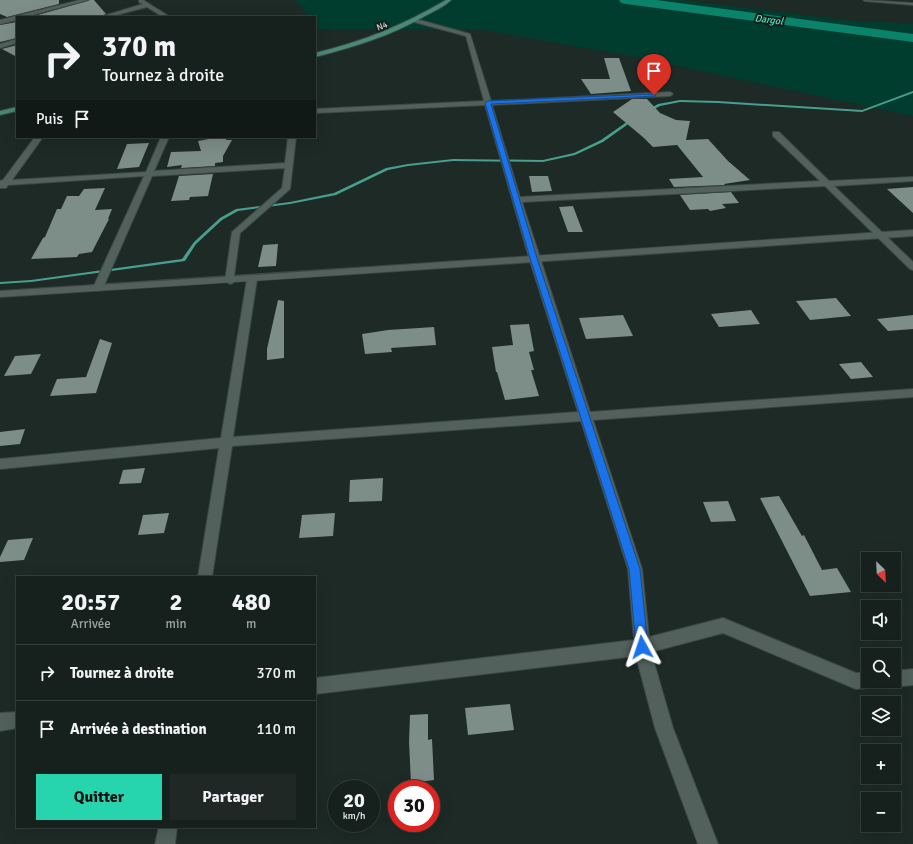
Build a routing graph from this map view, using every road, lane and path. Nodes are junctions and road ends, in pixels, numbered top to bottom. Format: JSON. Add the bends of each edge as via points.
{"nodes":[{"id":1,"x":86,"y":0,"type":"edge"},
{"id":2,"x":140,"y":0,"type":"edge"},
{"id":3,"x":449,"y":0,"type":"edge"},
{"id":4,"x":865,"y":0,"type":"edge"},
{"id":5,"x":888,"y":1,"type":"edge"},
{"id":6,"x":913,"y":4,"type":"edge"},
{"id":7,"x":147,"y":5,"type":"junction"},
{"id":8,"x":22,"y":16,"type":"edge"},
{"id":9,"x":107,"y":16,"type":"edge"},
{"id":10,"x":165,"y":16,"type":"edge"},
{"id":11,"x":0,"y":17,"type":"edge"},
{"id":12,"x":16,"y":18,"type":"edge"},
{"id":13,"x":3,"y":21,"type":"edge"},
{"id":14,"x":416,"y":21,"type":"junction"},
{"id":15,"x":16,"y":41,"type":"edge"},
{"id":16,"x":0,"y":46,"type":"edge"},
{"id":17,"x":316,"y":55,"type":"edge"},
{"id":18,"x":670,"y":94,"type":"dead end"},
{"id":19,"x":488,"y":103,"type":"junction"},
{"id":20,"x":16,"y":109,"type":"edge"},
{"id":21,"x":316,"y":112,"type":"edge"},
{"id":22,"x":0,"y":113,"type":"edge"},
{"id":23,"x":776,"y":134,"type":"dead end"},
{"id":24,"x":38,"y":138,"type":"edge"},
{"id":25,"x":165,"y":138,"type":"edge"},
{"id":26,"x":292,"y":138,"type":"edge"},
{"id":27,"x":289,"y":165,"type":"junction"},
{"id":28,"x":149,"y":173,"type":"junction"},
{"id":29,"x":913,"y":179,"type":"edge"},
{"id":30,"x":3,"y":182,"type":"edge"},
{"id":31,"x":828,"y":183,"type":"junction"},
{"id":32,"x":0,"y":190,"type":"edge"},
{"id":33,"x":516,"y":200,"type":"junction"},
{"id":34,"x":913,"y":233,"type":"edge"},
{"id":35,"x":880,"y":235,"type":"junction"},
{"id":36,"x":534,"y":258,"type":"junction"},
{"id":37,"x":913,"y":267,"type":"edge"},
{"id":38,"x":252,"y":279,"type":"junction"},
{"id":39,"x":230,"y":281,"type":"junction"},
{"id":40,"x":98,"y":288,"type":"junction"},
{"id":41,"x":0,"y":294,"type":"edge"},
{"id":42,"x":913,"y":393,"type":"edge"},
{"id":43,"x":585,"y":417,"type":"junction"},
{"id":44,"x":227,"y":442,"type":"junction"},
{"id":45,"x":0,"y":464,"type":"edge"},
{"id":46,"x":205,"y":576,"type":"edge"},
{"id":47,"x":642,"y":647,"type":"junction"},
{"id":48,"x":913,"y":677,"type":"edge"},
{"id":49,"x":901,"y":678,"type":"edge"},
{"id":50,"x":861,"y":681,"type":"edge"},
{"id":51,"x":316,"y":686,"type":"edge"},
{"id":52,"x":16,"y":720,"type":"edge"},
{"id":53,"x":0,"y":722,"type":"edge"},
{"id":54,"x":168,"y":828,"type":"edge"},
{"id":55,"x":165,"y":844,"type":"edge"},
{"id":56,"x":708,"y":844,"type":"edge"}],
"edges":[{"from":1,"to":8,"type":"street"},
{"from":2,"to":7,"type":"street"},
{"from":3,"to":14,"type":"main road","name":"N4"},
{"from":4,"to":5,"type":"street"},
{"from":5,"to":6,"type":"street"},
{"from":7,"to":9,"type":"street"},
{"from":7,"to":10,"type":"street"},
{"from":11,"to":13,"type":"street"},
{"from":12,"to":13,"type":"street"},
{"from":14,"to":17,"type":"main road","name":"N4","via":[[370,40]]},
{"from":14,"to":19,"type":"street","via":[[468,35]]},
{"from":15,"to":16,"type":"street"},
{"from":18,"to":19,"type":"street"},
{"from":19,"to":21,"type":"street"},
{"from":19,"to":33,"type":"street"},
{"from":20,"to":22,"type":"main road"},
{"from":23,"to":31,"type":"street"},
{"from":24,"to":30,"type":"street"},
{"from":25,"to":28,"type":"street"},
{"from":26,"to":27,"type":"street"},
{"from":27,"to":28,"type":"street"},
{"from":27,"to":39,"type":"street","via":[[286,189],[236,232]]},
{"from":28,"to":30,"type":"street"},
{"from":28,"to":40,"type":"street"},
{"from":29,"to":31,"type":"street"},
{"from":30,"to":32,"type":"street"},
{"from":31,"to":33,"type":"street"},
{"from":31,"to":35,"type":"street"},
{"from":33,"to":36,"type":"street"},
{"from":34,"to":35,"type":"street"},
{"from":35,"to":36,"type":"street"},
{"from":35,"to":37,"type":"street"},
{"from":36,"to":38,"type":"street"},
{"from":36,"to":43,"type":"street"},
{"from":38,"to":39,"type":"street"},
{"from":38,"to":44,"type":"street"},
{"from":39,"to":40,"type":"street"},
{"from":40,"to":41,"type":"street"},
{"from":42,"to":43,"type":"street"},
{"from":43,"to":44,"type":"street"},
{"from":43,"to":47,"type":"street","via":[[635,569]]},
{"from":44,"to":45,"type":"street"},
{"from":44,"to":46,"type":"street"},
{"from":47,"to":50,"type":"street","via":[[723,625],[856,681]]},
{"from":47,"to":51,"type":"street"},
{"from":47,"to":56,"type":"street","via":[[664,728]]},
{"from":48,"to":49,"type":"street"},
{"from":52,"to":53,"type":"street"},
{"from":54,"to":55,"type":"street"}]}
